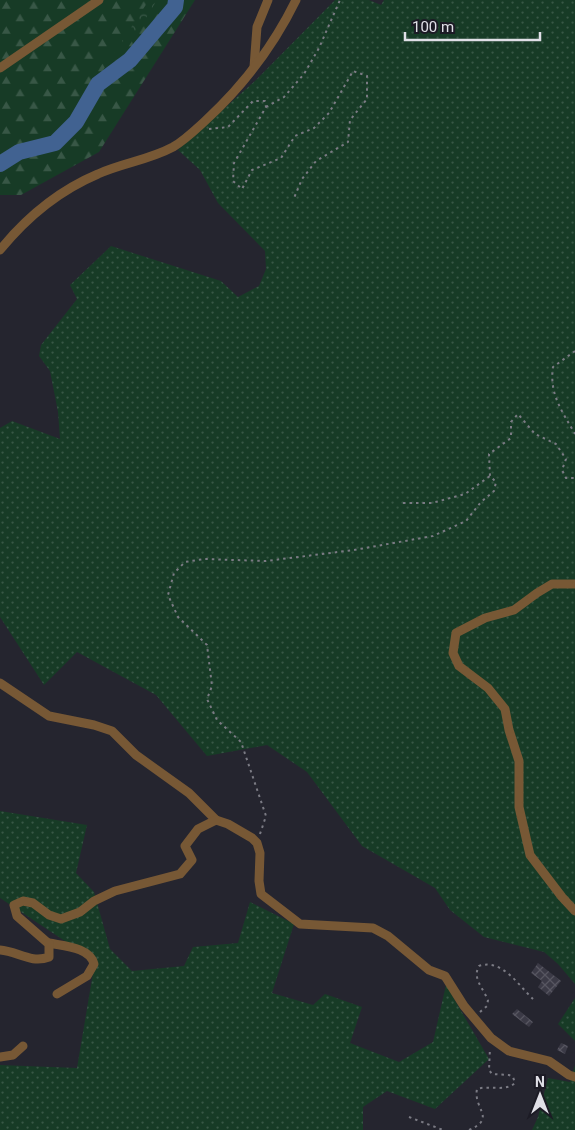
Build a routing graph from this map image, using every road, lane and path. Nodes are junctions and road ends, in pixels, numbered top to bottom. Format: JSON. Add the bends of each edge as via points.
{"nodes":[{"id":1,"x":98,"y":0,"type":"edge"},
{"id":2,"x":268,"y":0,"type":"edge"},
{"id":3,"x":296,"y":0,"type":"edge"},
{"id":4,"x":340,"y":0,"type":"edge"},
{"id":5,"x":0,"y":68,"type":"edge"},
{"id":6,"x":254,"y":68,"type":"junction"},
{"id":7,"x":266,"y":107,"type":"junction"},
{"id":8,"x":195,"y":131,"type":"junction"},
{"id":9,"x":294,"y":198,"type":"dead end"},
{"id":10,"x":0,"y":250,"type":"edge"},
{"id":11,"x":575,"y":351,"type":"edge"},
{"id":12,"x":575,"y":434,"type":"edge"},
{"id":13,"x":490,"y":476,"type":"junction"},
{"id":14,"x":575,"y":478,"type":"edge"},
{"id":15,"x":403,"y":503,"type":"dead end"},
{"id":16,"x":575,"y":584,"type":"edge"},
{"id":17,"x":0,"y":683,"type":"edge"},
{"id":18,"x":216,"y":820,"type":"junction"},
{"id":19,"x":257,"y":844,"type":"junction"},
{"id":20,"x":575,"y":911,"type":"edge"},
{"id":21,"x":49,"y":943,"type":"junction"},
{"id":22,"x":0,"y":950,"type":"edge"},
{"id":23,"x":57,"y":994,"type":"dead end"},
{"id":24,"x":533,"y":999,"type":"dead end"},
{"id":25,"x":473,"y":1016,"type":"junction"},
{"id":26,"x":491,"y":1038,"type":"junction"},
{"id":27,"x":23,"y":1046,"type":"dead end"},
{"id":28,"x":0,"y":1057,"type":"edge"},
{"id":29,"x":575,"y":1077,"type":"edge"},
{"id":30,"x":409,"y":1117,"type":"dead end"},
{"id":31,"x":443,"y":1130,"type":"edge"},
{"id":32,"x":469,"y":1130,"type":"edge"}],
"edges":[{"from":1,"to":5,"type":"street"},
{"from":2,"to":6,"type":"street","via":[[257,27]]},
{"from":3,"to":6,"type":"street"},
{"from":4,"to":7,"type":"path","via":[[304,74],[284,97]]},
{"from":6,"to":8,"type":"street"},
{"from":7,"to":8,"type":"path","via":[[265,100],[253,100],[228,127]]},
{"from":7,"to":9,"type":"path","via":[[234,163],[233,181],[242,189],[252,170],[281,158],[295,136],[314,128],[329,113],[353,71],[367,76],[367,99],[350,120],[348,142],[316,161],[302,179]]},
{"from":8,"to":10,"type":"street","via":[[162,152],[99,173],[74,186],[33,216]]},
{"from":11,"to":12,"type":"path","via":[[553,367],[551,381],[556,400]]},
{"from":13,"to":14,"type":"path","via":[[489,454],[511,438],[511,422],[518,414],[535,434],[556,444],[566,459],[562,470],[566,478]]},
{"from":13,"to":15,"type":"path","via":[[465,494],[432,503]]},
{"from":13,"to":19,"type":"path","via":[[496,482],[494,491],[466,521],[433,536],[266,561],[204,559],[185,562],[174,573],[168,595],[178,618],[207,645],[212,686],[207,699],[218,720],[242,742],[266,816]]},
{"from":16,"to":20,"type":"street","via":[[552,584],[514,610],[486,618],[456,633],[453,652],[458,666],[488,688],[505,709],[519,761],[519,807],[530,854]]},
{"from":17,"to":18,"type":"street","via":[[49,716],[112,731],[136,755],[189,793]]},
{"from":18,"to":19,"type":"street","via":[[252,838]]},
{"from":18,"to":21,"type":"street","via":[[198,829],[185,846],[192,860],[180,874],[115,891],[80,912],[61,919],[23,900],[14,905],[18,916]]},
{"from":19,"to":25,"type":"street","via":[[261,894],[300,924],[373,928],[388,936],[429,970],[445,976]]},
{"from":21,"to":22,"type":"street","via":[[48,957],[41,960]]},
{"from":21,"to":23,"type":"street","via":[[88,954],[94,964],[87,976]]},
{"from":24,"to":25,"type":"path","via":[[513,977],[485,964],[476,972],[488,1000],[487,1006]]},
{"from":25,"to":26,"type":"street"},
{"from":26,"to":29,"type":"street","via":[[509,1051],[549,1061]]},
{"from":26,"to":32,"type":"path","via":[[489,1070],[492,1074],[513,1077],[515,1083],[477,1089],[475,1095],[482,1121]]},
{"from":27,"to":28,"type":"street","via":[[13,1055]]},
{"from":30,"to":31,"type":"path"}]}
